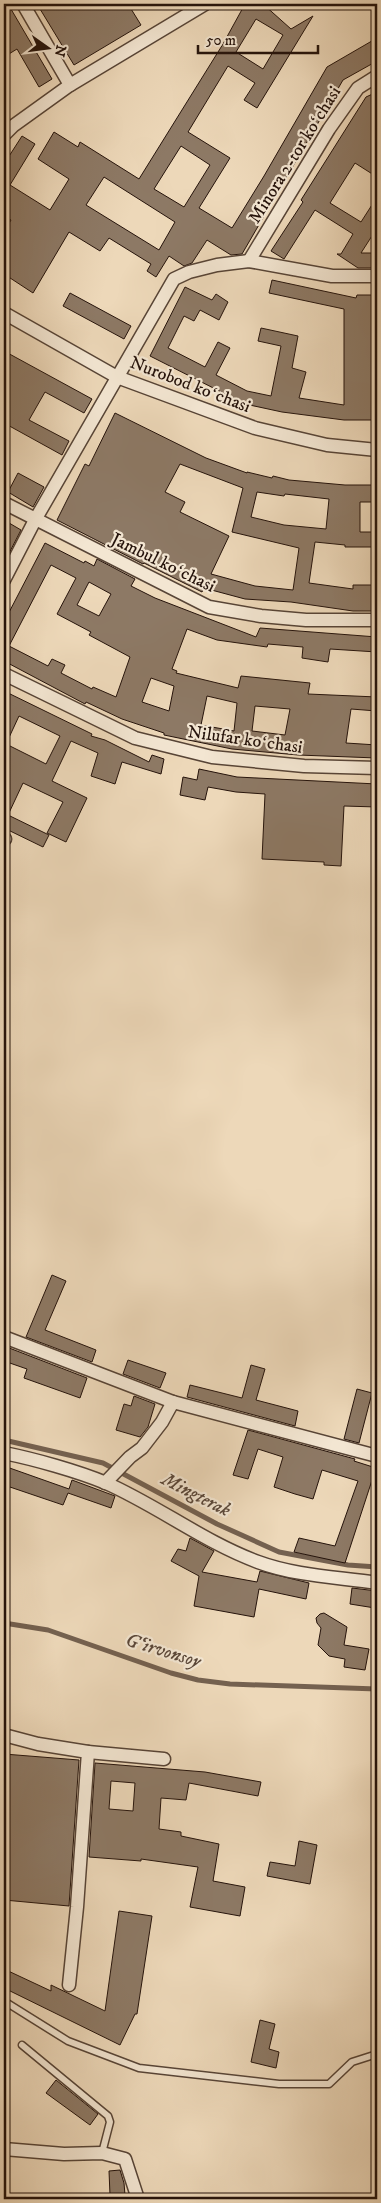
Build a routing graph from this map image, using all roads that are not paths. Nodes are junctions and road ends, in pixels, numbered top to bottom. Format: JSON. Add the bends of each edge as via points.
{"nodes":[{"id":1,"x":23,"y":4,"type":"edge"},
{"id":2,"x":205,"y":4,"type":"edge"},
{"id":3,"x":377,"y":76,"type":"edge"},
{"id":4,"x":70,"y":85,"type":"junction"},
{"id":5,"x":4,"y":135,"type":"edge"},
{"id":6,"x":249,"y":261,"type":"junction"},
{"id":7,"x":377,"y":276,"type":"edge"},
{"id":8,"x":4,"y":313,"type":"edge"},
{"id":9,"x":117,"y":377,"type":"junction"},
{"id":10,"x":377,"y":450,"type":"edge"},
{"id":11,"x":4,"y":504,"type":"edge"},
{"id":12,"x":35,"y":520,"type":"junction"},
{"id":13,"x":4,"y":580,"type":"edge"},
{"id":14,"x":377,"y":620,"type":"edge"},
{"id":15,"x":4,"y":674,"type":"edge"},
{"id":16,"x":377,"y":768,"type":"edge"},
{"id":17,"x":4,"y":1337,"type":"edge"},
{"id":18,"x":173,"y":1402,"type":"junction"},
{"id":19,"x":4,"y":1453,"type":"edge"},
{"id":20,"x":377,"y":1456,"type":"edge"},
{"id":21,"x":108,"y":1479,"type":"junction"},
{"id":22,"x":377,"y":1583,"type":"edge"},
{"id":23,"x":4,"y":1735,"type":"edge"},
{"id":24,"x":88,"y":1752,"type":"junction"},
{"id":25,"x":164,"y":1759,"type":"dead end"},
{"id":26,"x":69,"y":1985,"type":"dead end"},
{"id":27,"x":4,"y":2001,"type":"edge"},
{"id":28,"x":22,"y":2045,"type":"dead end"},
{"id":29,"x":377,"y":2054,"type":"edge"},
{"id":30,"x":4,"y":2149,"type":"edge"},
{"id":31,"x":102,"y":2153,"type":"junction"},
{"id":32,"x":138,"y":2199,"type":"edge"}],
"edges":[{"from":1,"to":4,"type":"street"},
{"from":2,"to":4,"type":"street"},
{"from":3,"to":6,"type":"street","name":"Minora 2-tor koʻchasi","via":[[358,88],[329,129]]},
{"from":4,"to":5,"type":"street"},
{"from":6,"to":7,"type":"street","via":[[332,276]]},
{"from":6,"to":9,"type":"street","via":[[189,272],[174,280]]},
{"from":8,"to":9,"type":"street","name":"Nurobod koʻchasi"},
{"from":9,"to":10,"type":"street","name":"Nurobod koʻchasi","via":[[255,428],[327,445]]},
{"from":9,"to":12,"type":"street"},
{"from":11,"to":12,"type":"street","name":"Jambul koʻchasi"},
{"from":12,"to":13,"type":"street"},
{"from":12,"to":14,"type":"street","name":"Jambul koʻchasi","via":[[209,606],[306,620]]},
{"from":15,"to":16,"type":"street","name":"Nilufar koʻchasi","via":[[135,738],[212,757],[304,766]]},
{"from":17,"to":18,"type":"street"},
{"from":18,"to":20,"type":"street"},
{"from":18,"to":21,"type":"street","via":[[142,1448]]},
{"from":19,"to":21,"type":"street"},
{"from":21,"to":22,"type":"street","via":[[213,1542],[258,1562],[314,1576]]},
{"from":23,"to":24,"type":"street"},
{"from":24,"to":25,"type":"street"},
{"from":24,"to":26,"type":"street"},
{"from":27,"to":29,"type":"lane","via":[[68,2041],[139,2068],[279,2084],[329,2084],[352,2062]]},
{"from":28,"to":31,"type":"lane","via":[[108,2116],[110,2122]]},
{"from":30,"to":31,"type":"street","via":[[64,2154]]},
{"from":31,"to":32,"type":"street","via":[[125,2159]]}]}
